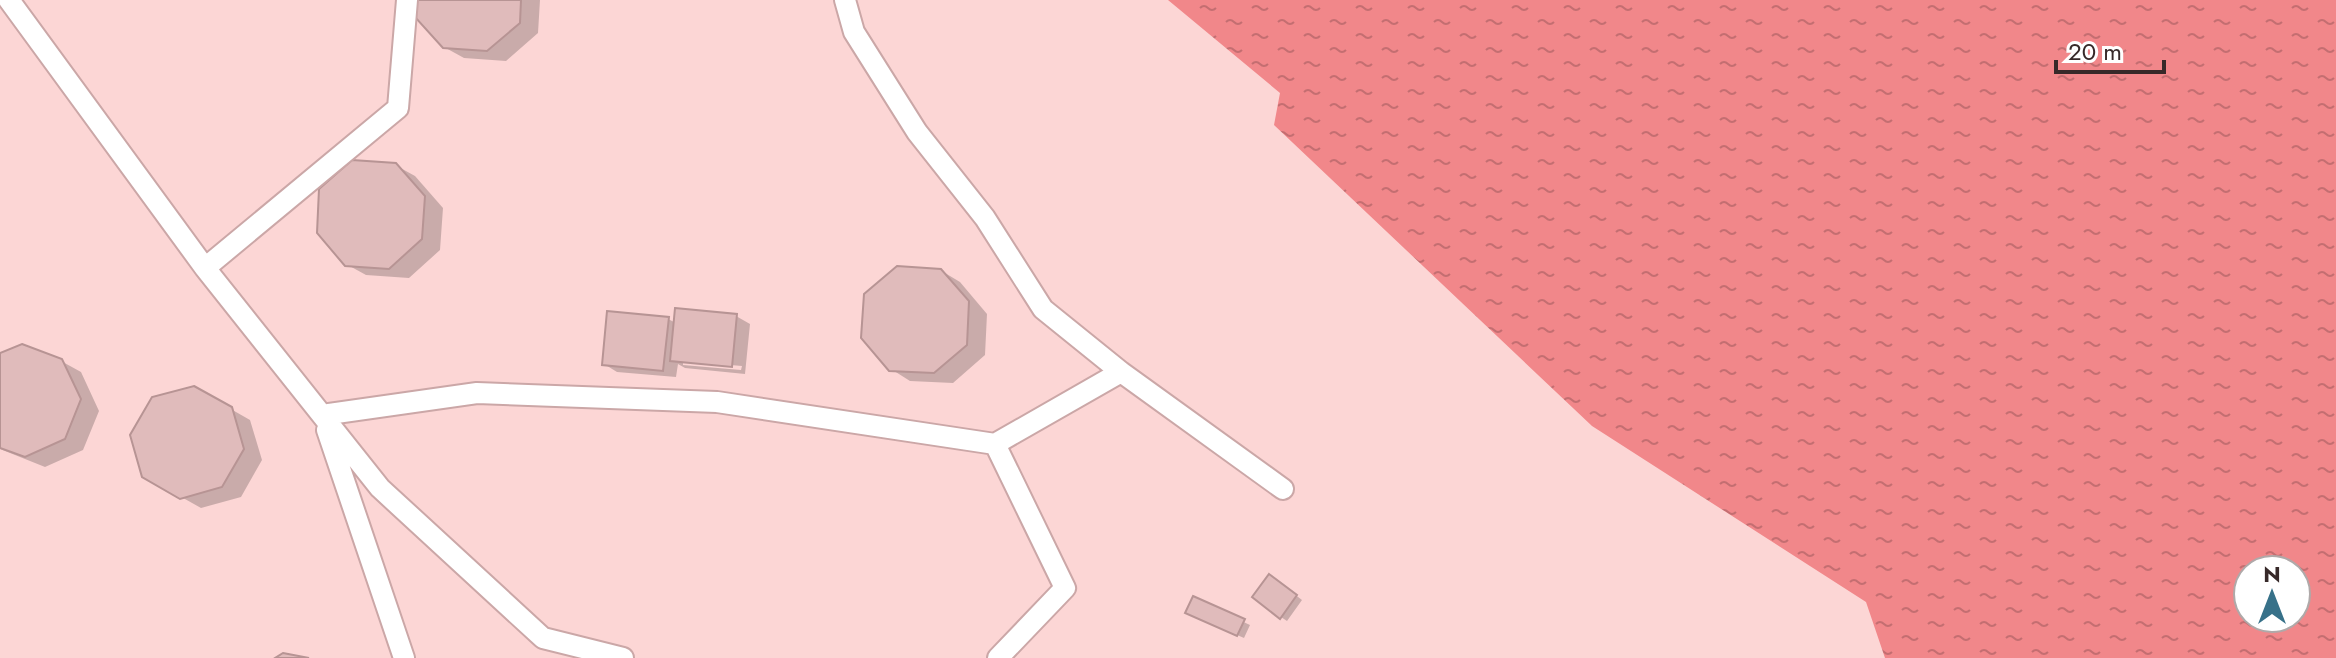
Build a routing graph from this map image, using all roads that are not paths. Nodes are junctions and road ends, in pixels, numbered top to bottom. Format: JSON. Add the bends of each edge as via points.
{"nodes":[{"id":1,"x":9,"y":0,"type":"edge"},
{"id":2,"x":407,"y":0,"type":"edge"},
{"id":3,"x":845,"y":0,"type":"edge"},
{"id":4,"x":205,"y":268,"type":"junction"},
{"id":5,"x":1121,"y":372,"type":"junction"},
{"id":6,"x":322,"y":415,"type":"junction"},
{"id":7,"x":995,"y":444,"type":"junction"},
{"id":8,"x":1283,"y":489,"type":"dead end"},
{"id":9,"x":404,"y":658,"type":"edge"},
{"id":10,"x":623,"y":658,"type":"edge"},
{"id":11,"x":998,"y":658,"type":"edge"}],
"edges":[{"from":1,"to":4,"type":"lane"},
{"from":2,"to":4,"type":"lane","via":[[398,108]]},
{"from":3,"to":5,"type":"lane","via":[[854,32],[917,132],[985,218],[1043,309]]},
{"from":4,"to":6,"type":"lane"},
{"from":5,"to":7,"type":"lane"},
{"from":5,"to":8,"type":"lane"},
{"from":6,"to":7,"type":"lane","via":[[477,393],[717,402]]},
{"from":6,"to":9,"type":"lane"},
{"from":6,"to":10,"type":"lane","via":[[380,488],[543,638]]},
{"from":7,"to":11,"type":"lane","via":[[1065,588]]}]}
